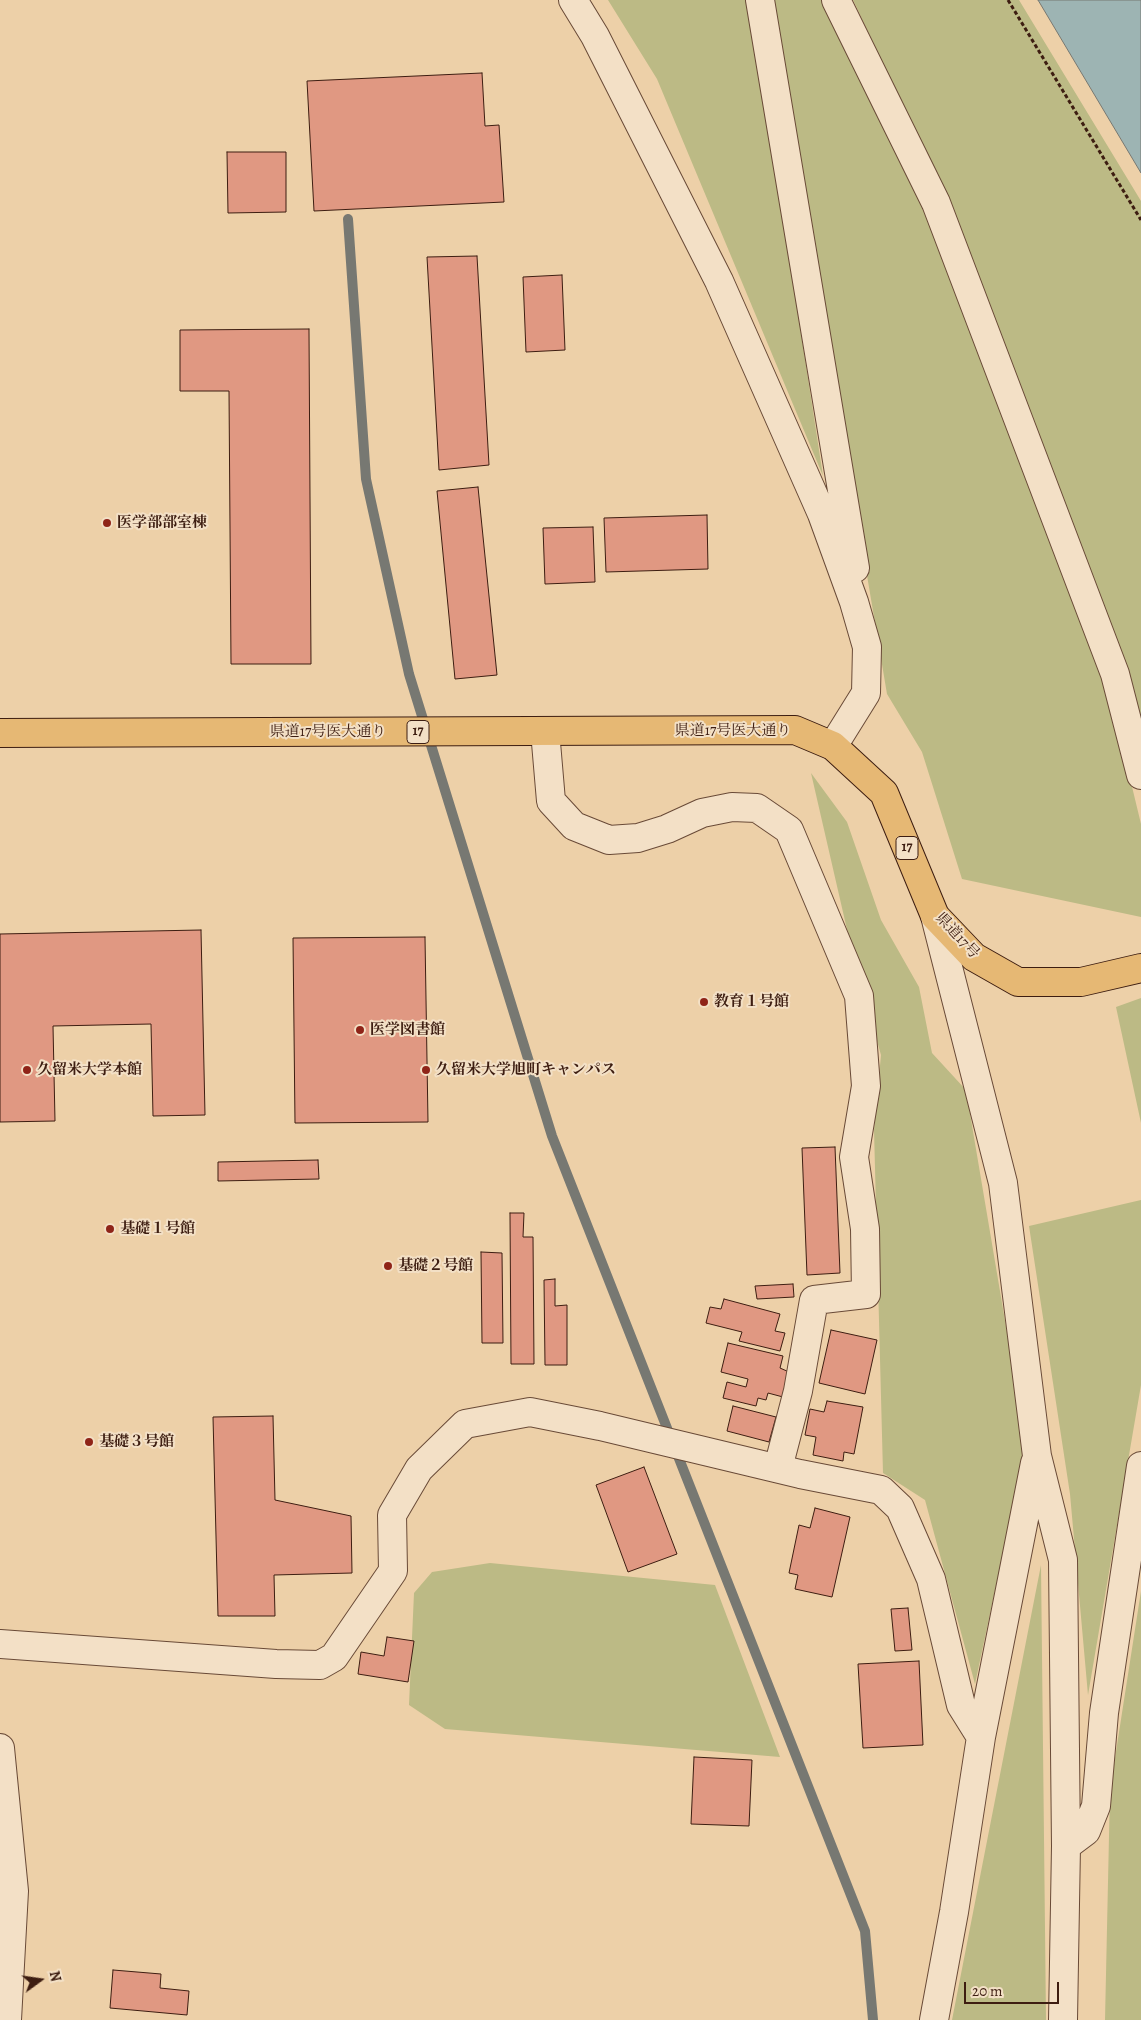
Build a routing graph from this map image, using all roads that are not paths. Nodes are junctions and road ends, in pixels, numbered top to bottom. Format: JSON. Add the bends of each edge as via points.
{"nodes":[{"id":1,"x":573,"y":0,"type":"edge"},
{"id":2,"x":760,"y":0,"type":"edge"},
{"id":3,"x":836,"y":0,"type":"edge"},
{"id":4,"x":854,"y":602,"type":"junction"},
{"id":5,"x":545,"y":731,"type":"junction"},
{"id":6,"x":0,"y":733,"type":"edge"},
{"id":7,"x":833,"y":746,"type":"junction"},
{"id":8,"x":1141,"y":775,"type":"edge"},
{"id":9,"x":935,"y":916,"type":"junction"},
{"id":10,"x":1141,"y":968,"type":"edge"},
{"id":11,"x":1036,"y":1456,"type":"junction"},
{"id":12,"x":1141,"y":1466,"type":"edge"},
{"id":13,"x":778,"y":1468,"type":"junction"},
{"id":14,"x":0,"y":1644,"type":"edge"},
{"id":15,"x":981,"y":1738,"type":"junction"},
{"id":16,"x":0,"y":1748,"type":"edge"},
{"id":17,"x":1066,"y":1846,"type":"junction"},
{"id":18,"x":7,"y":2020,"type":"edge"},
{"id":19,"x":934,"y":2020,"type":"edge"},
{"id":20,"x":1062,"y":2020,"type":"edge"}],
"edges":[{"from":1,"to":4,"type":"street","via":[[595,36],[719,281],[822,514]]},
{"from":2,"to":4,"type":"street","via":[[855,568]]},
{"from":3,"to":8,"type":"street","via":[[936,204],[1115,674]]},
{"from":4,"to":7,"type":"street","via":[[867,647],[866,693]]},
{"from":5,"to":6,"type":"main road","name":"県道17号医大通り","number":"17"},
{"from":5,"to":7,"type":"main road","name":"県道17号医大通り","number":"17","via":[[796,730]]},
{"from":5,"to":13,"type":"street","via":[[551,801],[574,826],[609,840],[638,838],[702,814],[732,807],[758,808],[789,830],[858,996],[866,1086],[854,1157],[865,1229],[866,1294],[814,1300],[798,1391]]},
{"from":7,"to":9,"type":"main road","name":"県道17号","number":"17","via":[[884,793]]},
{"from":9,"to":10,"type":"main road","name":"県道17号","number":"17","via":[[974,957],[1018,982],[1081,982]]},
{"from":9,"to":11,"type":"street","via":[[1003,1183]]},
{"from":11,"to":15,"type":"street"},
{"from":11,"to":17,"type":"street","via":[[1063,1560]]},
{"from":12,"to":17,"type":"street","via":[[1104,1714],[1096,1806],[1086,1831]]},
{"from":13,"to":14,"type":"street","via":[[530,1412],[465,1424],[414,1477],[392,1515],[392,1571],[334,1657],[320,1665]]},
{"from":13,"to":15,"type":"street","via":[[880,1490],[900,1508],[931,1579],[961,1705]]},
{"from":15,"to":19,"type":"street"},
{"from":16,"to":18,"type":"street","via":[[14,1891]]},
{"from":17,"to":20,"type":"street"}]}
